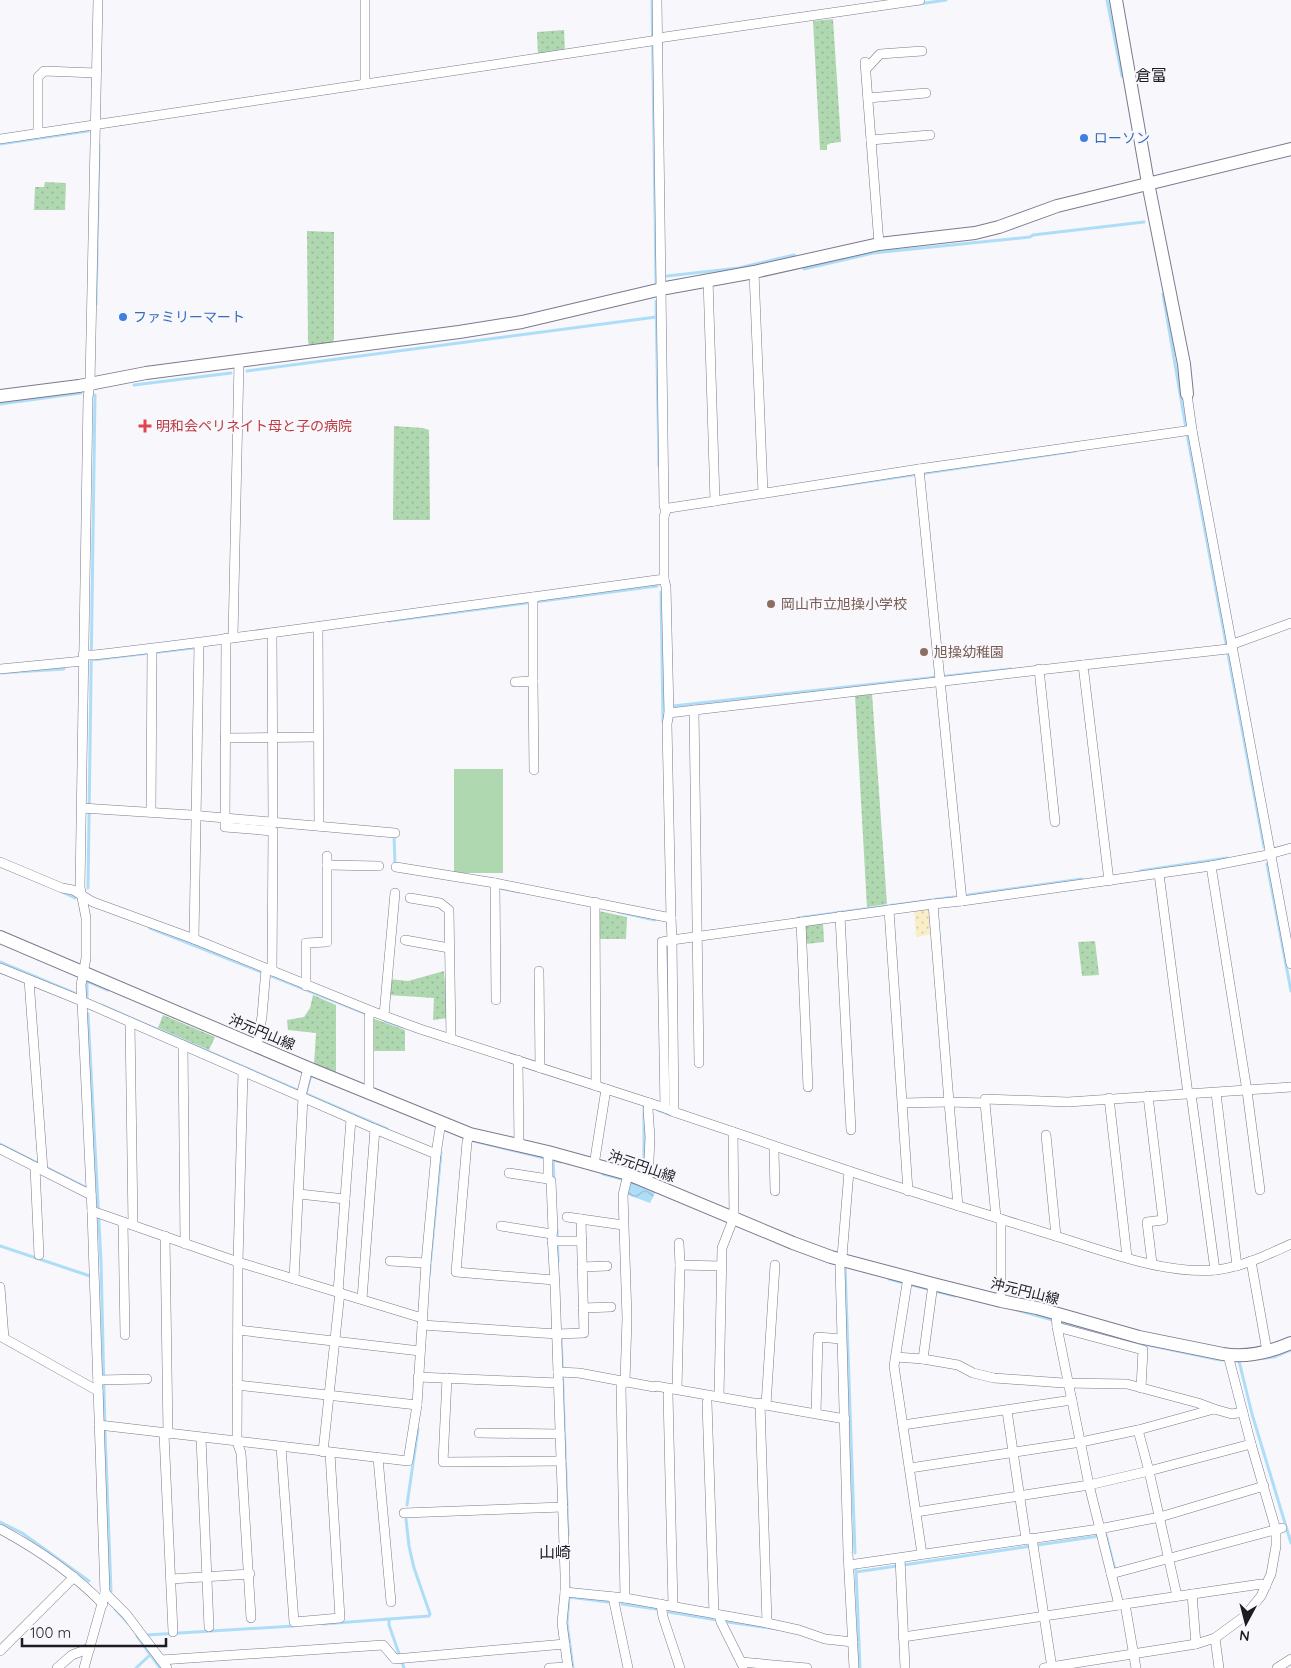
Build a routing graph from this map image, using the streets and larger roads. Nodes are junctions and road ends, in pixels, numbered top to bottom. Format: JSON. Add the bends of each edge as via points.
{"nodes":[{"id":1,"x":98,"y":0,"type":"edge"},
{"id":2,"x":365,"y":0,"type":"edge"},
{"id":3,"x":657,"y":0,"type":"edge"},
{"id":4,"x":920,"y":0,"type":"edge"},
{"id":5,"x":1116,"y":0,"type":"edge"},
{"id":6,"x":655,"y":40,"type":"junction"},
{"id":7,"x":922,"y":51,"type":"dead end"},
{"id":8,"x":96,"y":73,"type":"junction"},
{"id":9,"x":365,"y":84,"type":"junction"},
{"id":10,"x":926,"y":93,"type":"dead end"},
{"id":11,"x":868,"y":98,"type":"junction"},
{"id":12,"x":99,"y":124,"type":"junction"},
{"id":13,"x":38,"y":133,"type":"junction"},
{"id":14,"x":930,"y":135,"type":"dead end"},
{"id":15,"x":0,"y":139,"type":"edge"},
{"id":16,"x":871,"y":140,"type":"junction"},
{"id":17,"x":1291,"y":149,"type":"edge"},
{"id":18,"x":1148,"y":183,"type":"junction"},
{"id":19,"x":880,"y":244,"type":"junction"},
{"id":20,"x":754,"y":272,"type":"junction"},
{"id":21,"x":708,"y":279,"type":"junction"},
{"id":22,"x":661,"y":289,"type":"junction"},
{"id":23,"x":239,"y":362,"type":"junction"},
{"id":24,"x":90,"y":383,"type":"junction"},
{"id":25,"x":1187,"y":394,"type":"joint"},
{"id":26,"x":0,"y":396,"type":"edge"},
{"id":27,"x":1188,"y":430,"type":"junction"},
{"id":28,"x":920,"y":473,"type":"junction"},
{"id":29,"x":763,"y":493,"type":"junction"},
{"id":30,"x":716,"y":501,"type":"junction"},
{"id":31,"x":666,"y":510,"type":"junction"},
{"id":32,"x":664,"y":579,"type":"junction"},
{"id":33,"x":533,"y":601,"type":"junction"},
{"id":34,"x":1291,"y":623,"type":"edge"},
{"id":35,"x":318,"y":630,"type":"junction"},
{"id":36,"x":272,"y":636,"type":"junction"},
{"id":37,"x":229,"y":638,"type":"junction"},
{"id":38,"x":199,"y":646,"type":"junction"},
{"id":39,"x":1228,"y":649,"type":"junction"},
{"id":40,"x":152,"y":652,"type":"junction"},
{"id":41,"x":87,"y":656,"type":"junction"},
{"id":42,"x":1083,"y":665,"type":"junction"},
{"id":43,"x":0,"y":669,"type":"edge"},
{"id":44,"x":1039,"y":669,"type":"junction"},
{"id":45,"x":939,"y":679,"type":"junction"},
{"id":46,"x":533,"y":681,"type":"junction"},
{"id":47,"x":515,"y":682,"type":"dead end"},
{"id":48,"x":694,"y":710,"type":"junction"},
{"id":49,"x":668,"y":713,"type":"junction"},
{"id":50,"x":318,"y":737,"type":"junction"},
{"id":51,"x":225,"y":738,"type":"junction"},
{"id":52,"x":272,"y":738,"type":"junction"},
{"id":53,"x":534,"y":770,"type":"dead end"},
{"id":54,"x":86,"y":808,"type":"junction"},
{"id":55,"x":150,"y":812,"type":"junction"},
{"id":56,"x":197,"y":819,"type":"junction"},
{"id":57,"x":225,"y":821,"type":"junction"},
{"id":58,"x":1055,"y":822,"type":"dead end"},
{"id":59,"x":273,"y":823,"type":"junction"},
{"id":60,"x":319,"y":826,"type":"junction"},
{"id":61,"x":395,"y":833,"type":"dead end"},
{"id":62,"x":1291,"y":848,"type":"edge"},
{"id":63,"x":1270,"y":854,"type":"junction"},
{"id":64,"x":0,"y":862,"type":"edge"},
{"id":65,"x":379,"y":866,"type":"dead end"},
{"id":66,"x":396,"y":866,"type":"dead end"},
{"id":67,"x":1210,"y":866,"type":"junction"},
{"id":68,"x":1159,"y":874,"type":"junction"},
{"id":69,"x":1109,"y":881,"type":"junction"},
{"id":70,"x":495,"y":886,"type":"junction"},
{"id":71,"x":395,"y":893,"type":"dead end"},
{"id":72,"x":82,"y":896,"type":"junction"},
{"id":73,"x":410,"y":898,"type":"dead end"},
{"id":74,"x":962,"y":901,"type":"junction"},
{"id":75,"x":933,"y":904,"type":"junction"},
{"id":76,"x":595,"y":906,"type":"junction"},
{"id":77,"x":890,"y":910,"type":"junction"},
{"id":78,"x":840,"y":916,"type":"junction"},
{"id":79,"x":671,"y":918,"type":"junction"},
{"id":80,"x":801,"y":922,"type":"junction"},
{"id":81,"x":698,"y":933,"type":"junction"},
{"id":82,"x":0,"y":937,"type":"edge"},
{"id":83,"x":194,"y":939,"type":"junction"},
{"id":84,"x":405,"y":940,"type":"dead end"},
{"id":85,"x":672,"y":940,"type":"junction"},
{"id":86,"x":450,"y":948,"type":"junction"},
{"id":87,"x":1291,"y":964,"type":"edge"},
{"id":88,"x":0,"y":968,"type":"edge"},
{"id":89,"x":539,"y":971,"type":"dead end"},
{"id":90,"x":267,"y":972,"type":"junction"},
{"id":91,"x":84,"y":973,"type":"junction"},
{"id":92,"x":29,"y":980,"type":"junction"},
{"id":93,"x":306,"y":986,"type":"junction"},
{"id":94,"x":496,"y":1000,"type":"dead end"},
{"id":95,"x":82,"y":1001,"type":"junction"},
{"id":96,"x":370,"y":1014,"type":"junction"},
{"id":97,"x":384,"y":1015,"type":"junction"},
{"id":98,"x":130,"y":1022,"type":"junction"},
{"id":99,"x":451,"y":1039,"type":"junction"},
{"id":100,"x":182,"y":1045,"type":"junction"},
{"id":101,"x":257,"y":1046,"type":"junction"},
{"id":102,"x":518,"y":1063,"type":"junction"},
{"id":103,"x":699,"y":1063,"type":"dead end"},
{"id":104,"x":540,"y":1068,"type":"junction"},
{"id":105,"x":243,"y":1072,"type":"junction"},
{"id":106,"x":307,"y":1072,"type":"junction"},
{"id":107,"x":596,"y":1086,"type":"junction"},
{"id":108,"x":808,"y":1087,"type":"dead end"},
{"id":109,"x":1291,"y":1087,"type":"edge"},
{"id":110,"x":1247,"y":1091,"type":"junction"},
{"id":111,"x":605,"y":1092,"type":"junction"},
{"id":112,"x":369,"y":1093,"type":"junction"},
{"id":113,"x":1216,"y":1093,"type":"junction"},
{"id":114,"x":302,"y":1094,"type":"junction"},
{"id":115,"x":1190,"y":1094,"type":"junction"},
{"id":116,"x":1148,"y":1096,"type":"junction"},
{"id":117,"x":1109,"y":1098,"type":"junction"},
{"id":118,"x":949,"y":1102,"type":"junction"},
{"id":119,"x":985,"y":1103,"type":"junction"},
{"id":120,"x":903,"y":1104,"type":"junction"},
{"id":121,"x":649,"y":1106,"type":"junction"},
{"id":122,"x":670,"y":1110,"type":"junction"},
{"id":123,"x":351,"y":1119,"type":"junction"},
{"id":124,"x":440,"y":1126,"type":"junction"},
{"id":125,"x":375,"y":1130,"type":"junction"},
{"id":126,"x":852,"y":1130,"type":"dead end"},
{"id":127,"x":733,"y":1135,"type":"junction"},
{"id":128,"x":1046,"y":1135,"type":"dead end"},
{"id":129,"x":468,"y":1138,"type":"junction"},
{"id":130,"x":519,"y":1146,"type":"junction"},
{"id":131,"x":0,"y":1149,"type":"edge"},
{"id":132,"x":775,"y":1149,"type":"junction"},
{"id":133,"x":436,"y":1152,"type":"junction"},
{"id":134,"x":548,"y":1157,"type":"junction"},
{"id":135,"x":594,"y":1165,"type":"junction"},
{"id":136,"x":42,"y":1167,"type":"junction"},
{"id":137,"x":508,"y":1173,"type":"dead end"},
{"id":138,"x":849,"y":1173,"type":"junction"},
{"id":139,"x":626,"y":1178,"type":"junction"},
{"id":140,"x":548,"y":1179,"type":"junction"},
{"id":141,"x":648,"y":1182,"type":"junction"},
{"id":142,"x":1260,"y":1190,"type":"dead end"},
{"id":143,"x":775,"y":1191,"type":"dead end"},
{"id":144,"x":908,"y":1191,"type":"junction"},
{"id":145,"x":299,"y":1194,"type":"junction"},
{"id":146,"x":91,"y":1195,"type":"junction"},
{"id":147,"x":345,"y":1198,"type":"junction"},
{"id":148,"x":958,"y":1206,"type":"junction"},
{"id":149,"x":96,"y":1212,"type":"junction"},
{"id":150,"x":567,"y":1217,"type":"dead end"},
{"id":151,"x":999,"y":1218,"type":"junction"},
{"id":152,"x":581,"y":1219,"type":"junction"},
{"id":153,"x":732,"y":1221,"type":"junction"},
{"id":154,"x":123,"y":1222,"type":"junction"},
{"id":155,"x":133,"y":1225,"type":"junction"},
{"id":156,"x":623,"y":1225,"type":"junction"},
{"id":157,"x":501,"y":1226,"type":"dead end"},
{"id":158,"x":165,"y":1236,"type":"junction"},
{"id":159,"x":1056,"y":1236,"type":"junction"},
{"id":160,"x":555,"y":1239,"type":"junction"},
{"id":161,"x":582,"y":1241,"type":"junction"},
{"id":162,"x":679,"y":1243,"type":"dead end"},
{"id":163,"x":185,"y":1244,"type":"junction"},
{"id":164,"x":1291,"y":1244,"type":"edge"},
{"id":165,"x":39,"y":1255,"type":"dead end"},
{"id":166,"x":1127,"y":1257,"type":"junction"},
{"id":167,"x":390,"y":1261,"type":"dead end"},
{"id":168,"x":238,"y":1262,"type":"junction"},
{"id":169,"x":426,"y":1263,"type":"junction"},
{"id":170,"x":841,"y":1263,"type":"junction"},
{"id":171,"x":1252,"y":1263,"type":"junction"},
{"id":172,"x":1152,"y":1264,"type":"junction"},
{"id":173,"x":680,"y":1265,"type":"junction"},
{"id":174,"x":774,"y":1265,"type":"dead end"},
{"id":175,"x":607,"y":1266,"type":"dead end"},
{"id":176,"x":721,"y":1266,"type":"junction"},
{"id":177,"x":1237,"y":1266,"type":"junction"},
{"id":178,"x":582,"y":1267,"type":"junction"},
{"id":179,"x":1215,"y":1270,"type":"junction"},
{"id":180,"x":294,"y":1279,"type":"junction"},
{"id":181,"x":554,"y":1280,"type":"junction"},
{"id":182,"x":907,"y":1282,"type":"junction"},
{"id":183,"x":0,"y":1287,"type":"edge"},
{"id":184,"x":932,"y":1288,"type":"junction"},
{"id":185,"x":339,"y":1292,"type":"junction"},
{"id":186,"x":362,"y":1299,"type":"junction"},
{"id":187,"x":1001,"y":1301,"type":"junction"},
{"id":188,"x":612,"y":1307,"type":"dead end"},
{"id":189,"x":583,"y":1308,"type":"junction"},
{"id":190,"x":422,"y":1321,"type":"junction"},
{"id":191,"x":1056,"y":1321,"type":"junction"},
{"id":192,"x":238,"y":1330,"type":"junction"},
{"id":193,"x":560,"y":1334,"type":"junction"},
{"id":194,"x":125,"y":1335,"type":"dead end"},
{"id":195,"x":2,"y":1337,"type":"edge"},
{"id":196,"x":841,"y":1339,"type":"junction"},
{"id":197,"x":335,"y":1341,"type":"junction"},
{"id":198,"x":1291,"y":1343,"type":"edge"},
{"id":199,"x":420,"y":1351,"type":"junction"},
{"id":200,"x":1267,"y":1352,"type":"junction"},
{"id":201,"x":1228,"y":1355,"type":"junction"},
{"id":202,"x":896,"y":1357,"type":"junction"},
{"id":203,"x":923,"y":1359,"type":"junction"},
{"id":204,"x":561,"y":1373,"type":"junction"},
{"id":205,"x":418,"y":1377,"type":"junction"},
{"id":206,"x":447,"y":1378,"type":"junction"},
{"id":207,"x":147,"y":1379,"type":"dead end"},
{"id":208,"x":102,"y":1380,"type":"junction"},
{"id":209,"x":1068,"y":1383,"type":"junction"},
{"id":210,"x":558,"y":1384,"type":"junction"},
{"id":211,"x":624,"y":1384,"type":"junction"},
{"id":212,"x":237,"y":1385,"type":"junction"},
{"id":213,"x":1141,"y":1388,"type":"junction"},
{"id":214,"x":677,"y":1389,"type":"junction"},
{"id":215,"x":98,"y":1391,"type":"junction"},
{"id":216,"x":668,"y":1394,"type":"dead end"},
{"id":217,"x":329,"y":1395,"type":"junction"},
{"id":218,"x":719,"y":1396,"type":"junction"},
{"id":219,"x":1072,"y":1400,"type":"junction"},
{"id":220,"x":707,"y":1402,"type":"dead end"},
{"id":221,"x":417,"y":1405,"type":"junction"},
{"id":222,"x":761,"y":1406,"type":"junction"},
{"id":223,"x":1214,"y":1409,"type":"junction"},
{"id":224,"x":1007,"y":1411,"type":"junction"},
{"id":225,"x":1243,"y":1412,"type":"junction"},
{"id":226,"x":816,"y":1413,"type":"junction"},
{"id":227,"x":845,"y":1419,"type":"junction"},
{"id":228,"x":903,"y":1425,"type":"junction"},
{"id":229,"x":103,"y":1426,"type":"junction"},
{"id":230,"x":1138,"y":1430,"type":"junction"},
{"id":231,"x":479,"y":1433,"type":"dead end"},
{"id":232,"x":166,"y":1434,"type":"junction"},
{"id":233,"x":560,"y":1434,"type":"junction"},
{"id":234,"x":201,"y":1438,"type":"junction"},
{"id":235,"x":237,"y":1442,"type":"junction"},
{"id":236,"x":1081,"y":1442,"type":"junction"},
{"id":237,"x":1251,"y":1444,"type":"junction"},
{"id":238,"x":281,"y":1447,"type":"junction"},
{"id":239,"x":326,"y":1452,"type":"junction"},
{"id":240,"x":1013,"y":1453,"type":"junction"},
{"id":241,"x":378,"y":1458,"type":"junction"},
{"id":242,"x":561,"y":1461,"type":"junction"},
{"id":243,"x":910,"y":1468,"type":"junction"},
{"id":244,"x":1149,"y":1471,"type":"junction"},
{"id":245,"x":1089,"y":1485,"type":"junction"},
{"id":246,"x":1264,"y":1486,"type":"junction"},
{"id":247,"x":1020,"y":1496,"type":"junction"},
{"id":248,"x":563,"y":1507,"type":"junction"},
{"id":249,"x":916,"y":1512,"type":"junction"},
{"id":250,"x":404,"y":1513,"type":"dead end"},
{"id":251,"x":1160,"y":1517,"type":"junction"},
{"id":252,"x":0,"y":1529,"type":"edge"},
{"id":253,"x":1279,"y":1529,"type":"junction"},
{"id":254,"x":1100,"y":1533,"type":"junction"},
{"id":255,"x":1031,"y":1542,"type":"junction"},
{"id":256,"x":922,"y":1554,"type":"junction"},
{"id":257,"x":1170,"y":1561,"type":"junction"},
{"id":258,"x":900,"y":1563,"type":"junction"},
{"id":259,"x":849,"y":1565,"type":"junction"},
{"id":260,"x":1114,"y":1573,"type":"junction"},
{"id":261,"x":250,"y":1574,"type":"junction"},
{"id":262,"x":74,"y":1577,"type":"junction"},
{"id":263,"x":207,"y":1577,"type":"junction"},
{"id":264,"x":171,"y":1580,"type":"junction"},
{"id":265,"x":1266,"y":1586,"type":"junction"},
{"id":266,"x":568,"y":1592,"type":"junction"},
{"id":267,"x":105,"y":1594,"type":"junction"},
{"id":268,"x":1192,"y":1594,"type":"junction"},
{"id":269,"x":1177,"y":1596,"type":"junction"},
{"id":270,"x":613,"y":1597,"type":"junction"},
{"id":271,"x":625,"y":1598,"type":"junction"},
{"id":272,"x":391,"y":1602,"type":"dead end"},
{"id":273,"x":103,"y":1604,"type":"junction"},
{"id":274,"x":661,"y":1604,"type":"junction"},
{"id":275,"x":1122,"y":1604,"type":"junction"},
{"id":276,"x":673,"y":1606,"type":"junction"},
{"id":277,"x":716,"y":1614,"type":"junction"},
{"id":278,"x":1044,"y":1617,"type":"junction"},
{"id":279,"x":252,"y":1618,"type":"dead end"},
{"id":280,"x":767,"y":1623,"type":"junction"},
{"id":281,"x":209,"y":1627,"type":"dead end"},
{"id":282,"x":173,"y":1632,"type":"dead end"},
{"id":283,"x":903,"y":1637,"type":"junction"},
{"id":284,"x":1214,"y":1638,"type":"junction"},
{"id":285,"x":853,"y":1642,"type":"junction"},
{"id":286,"x":564,"y":1644,"type":"junction"},
{"id":287,"x":1196,"y":1644,"type":"junction"},
{"id":288,"x":90,"y":1648,"type":"junction"},
{"id":289,"x":0,"y":1651,"type":"edge"},
{"id":290,"x":1133,"y":1654,"type":"junction"},
{"id":291,"x":1291,"y":1659,"type":"edge"},
{"id":292,"x":161,"y":1660,"type":"junction"},
{"id":293,"x":743,"y":1665,"type":"edge"},
{"id":294,"x":774,"y":1666,"type":"edge"},
{"id":295,"x":568,"y":1667,"type":"edge"},
{"id":296,"x":56,"y":1668,"type":"edge"},
{"id":297,"x":84,"y":1668,"type":"edge"},
{"id":298,"x":167,"y":1668,"type":"edge"},
{"id":299,"x":549,"y":1668,"type":"edge"},
{"id":300,"x":628,"y":1668,"type":"edge"},
{"id":301,"x":680,"y":1668,"type":"edge"},
{"id":302,"x":807,"y":1668,"type":"edge"},
{"id":303,"x":854,"y":1668,"type":"edge"},
{"id":304,"x":905,"y":1668,"type":"edge"},
{"id":305,"x":1049,"y":1668,"type":"edge"},
{"id":306,"x":1136,"y":1668,"type":"edge"},
{"id":307,"x":1219,"y":1668,"type":"edge"},
{"id":308,"x":1277,"y":1668,"type":"edge"}],
"edges":[{"from":1,"to":8,"type":"street"},
{"from":2,"to":9,"type":"street"},
{"from":3,"to":6,"type":"street"},
{"from":4,"to":6,"type":"street"},
{"from":5,"to":18,"type":"street"},
{"from":6,"to":9,"type":"street"},
{"from":6,"to":22,"type":"street"},
{"from":7,"to":11,"type":"street","via":[[880,54],[866,66]]},
{"from":8,"to":12,"type":"street"},
{"from":8,"to":13,"type":"street","via":[[44,71],[38,77]]},
{"from":9,"to":12,"type":"street"},
{"from":10,"to":11,"type":"street"},
{"from":11,"to":16,"type":"street"},
{"from":12,"to":13,"type":"street"},
{"from":12,"to":24,"type":"street"},
{"from":13,"to":15,"type":"street"},
{"from":14,"to":16,"type":"street"},
{"from":16,"to":19,"type":"street"},
{"from":17,"to":18,"type":"street"},
{"from":18,"to":19,"type":"street","via":[[1057,206],[975,233]]},
{"from":18,"to":25,"type":"street","via":[[1184,364]]},
{"from":19,"to":20,"type":"street"},
{"from":20,"to":21,"type":"street"},
{"from":20,"to":29,"type":"street"},
{"from":21,"to":22,"type":"street"},
{"from":21,"to":30,"type":"street"},
{"from":22,"to":23,"type":"street","via":[[522,322]]},
{"from":22,"to":31,"type":"street"},
{"from":23,"to":24,"type":"street"},
{"from":23,"to":37,"type":"street"},
{"from":24,"to":26,"type":"street"},
{"from":24,"to":41,"type":"street"},
{"from":25,"to":27,"type":"street"},
{"from":27,"to":28,"type":"street"},
{"from":27,"to":39,"type":"street"},
{"from":28,"to":29,"type":"street"},
{"from":28,"to":45,"type":"street"},
{"from":29,"to":30,"type":"street"},
{"from":30,"to":31,"type":"street"},
{"from":31,"to":32,"type":"street"},
{"from":32,"to":33,"type":"street"},
{"from":32,"to":49,"type":"street"},
{"from":33,"to":35,"type":"street","via":[[392,615]]},
{"from":33,"to":46,"type":"street"},
{"from":34,"to":39,"type":"street"},
{"from":35,"to":36,"type":"street"},
{"from":35,"to":50,"type":"street"},
{"from":36,"to":37,"type":"street"},
{"from":36,"to":52,"type":"street"},
{"from":37,"to":38,"type":"street"},
{"from":37,"to":51,"type":"street"},
{"from":38,"to":40,"type":"street"},
{"from":38,"to":56,"type":"street"},
{"from":39,"to":42,"type":"street"},
{"from":39,"to":63,"type":"street"},
{"from":40,"to":41,"type":"street"},
{"from":40,"to":55,"type":"street"},
{"from":41,"to":43,"type":"street"},
{"from":41,"to":54,"type":"street"},
{"from":42,"to":44,"type":"street"},
{"from":42,"to":69,"type":"street"},
{"from":44,"to":45,"type":"street"},
{"from":44,"to":58,"type":"street"},
{"from":45,"to":48,"type":"street"},
{"from":45,"to":74,"type":"street"},
{"from":46,"to":47,"type":"street"},
{"from":46,"to":53,"type":"street"},
{"from":48,"to":49,"type":"street"},
{"from":48,"to":81,"type":"street"},
{"from":49,"to":79,"type":"street"},
{"from":50,"to":52,"type":"street"},
{"from":50,"to":60,"type":"street"},
{"from":51,"to":52,"type":"street"},
{"from":51,"to":57,"type":"street"},
{"from":52,"to":59,"type":"street"},
{"from":54,"to":55,"type":"street"},
{"from":54,"to":72,"type":"street"},
{"from":55,"to":56,"type":"street"},
{"from":56,"to":57,"type":"street"},
{"from":56,"to":83,"type":"street"},
{"from":57,"to":59,"type":"street"},
{"from":57,"to":90,"type":"street","via":[[225,827],[273,831]]},
{"from":59,"to":60,"type":"street"},
{"from":60,"to":61,"type":"street"},
{"from":62,"to":63,"type":"street"},
{"from":63,"to":67,"type":"street"},
{"from":63,"to":87,"type":"street"},
{"from":64,"to":72,"type":"street"},
{"from":65,"to":93,"type":"street","via":[[327,861],[327,942],[306,943]]},
{"from":66,"to":70,"type":"street"},
{"from":67,"to":68,"type":"street"},
{"from":67,"to":110,"type":"street"},
{"from":68,"to":69,"type":"street"},
{"from":68,"to":115,"type":"street"},
{"from":69,"to":74,"type":"street"},
{"from":70,"to":76,"type":"street"},
{"from":70,"to":94,"type":"street"},
{"from":71,"to":97,"type":"street"},
{"from":72,"to":83,"type":"street"},
{"from":72,"to":91,"type":"street","via":[[86,918]]},
{"from":73,"to":86,"type":"street","via":[[440,903],[449,910]]},
{"from":74,"to":75,"type":"street"},
{"from":75,"to":77,"type":"street"},
{"from":75,"to":118,"type":"street"},
{"from":76,"to":79,"type":"street"},
{"from":76,"to":107,"type":"street"},
{"from":77,"to":78,"type":"street"},
{"from":77,"to":120,"type":"street"},
{"from":78,"to":80,"type":"street"},
{"from":78,"to":126,"type":"street"},
{"from":79,"to":85,"type":"street"},
{"from":80,"to":81,"type":"street"},
{"from":80,"to":108,"type":"street"},
{"from":81,"to":85,"type":"street"},
{"from":81,"to":103,"type":"street"},
{"from":82,"to":91,"type":"street","name":"沖元円山線"},
{"from":83,"to":90,"type":"street"},
{"from":84,"to":86,"type":"street"},
{"from":85,"to":122,"type":"street","via":[[662,942]]},
{"from":86,"to":99,"type":"street"},
{"from":88,"to":92,"type":"street"},
{"from":89,"to":104,"type":"street"},
{"from":90,"to":93,"type":"street"},
{"from":90,"to":101,"type":"street"},
{"from":91,"to":95,"type":"street"},
{"from":91,"to":101,"type":"street","name":"沖元円山線"},
{"from":92,"to":95,"type":"street"},
{"from":92,"to":136,"type":"street"},
{"from":93,"to":96,"type":"street"},
{"from":95,"to":98,"type":"street"},
{"from":95,"to":146,"type":"street"},
{"from":96,"to":97,"type":"street"},
{"from":96,"to":112,"type":"street"},
{"from":97,"to":99,"type":"street"},
{"from":98,"to":100,"type":"street"},
{"from":98,"to":155,"type":"street"},
{"from":99,"to":102,"type":"street"},
{"from":100,"to":105,"type":"street"},
{"from":100,"to":163,"type":"street"},
{"from":101,"to":106,"type":"street","name":"沖元円山線"},
{"from":102,"to":104,"type":"street"},
{"from":102,"to":130,"type":"street"},
{"from":104,"to":107,"type":"street"},
{"from":105,"to":114,"type":"street"},
{"from":105,"to":168,"type":"street"},
{"from":106,"to":112,"type":"street","name":"沖元円山線"},
{"from":106,"to":114,"type":"street"},
{"from":107,"to":111,"type":"street"},
{"from":109,"to":110,"type":"street"},
{"from":110,"to":113,"type":"street"},
{"from":110,"to":142,"type":"street"},
{"from":111,"to":121,"type":"street"},
{"from":111,"to":135,"type":"street"},
{"from":112,"to":124,"type":"street","name":"沖元円山線"},
{"from":113,"to":115,"type":"street"},
{"from":113,"to":177,"type":"street"},
{"from":114,"to":123,"type":"street"},
{"from":114,"to":145,"type":"street"},
{"from":115,"to":116,"type":"street"},
{"from":115,"to":179,"type":"street"},
{"from":116,"to":117,"type":"street"},
{"from":116,"to":172,"type":"street","via":[[1163,1220],[1147,1222]]},
{"from":117,"to":119,"type":"street","via":[[1068,1102],[985,1099]]},
{"from":117,"to":166,"type":"street"},
{"from":118,"to":119,"type":"street"},
{"from":118,"to":120,"type":"street"},
{"from":118,"to":148,"type":"street"},
{"from":119,"to":151,"type":"street"},
{"from":120,"to":144,"type":"street"},
{"from":121,"to":122,"type":"street"},
{"from":121,"to":141,"type":"street"},
{"from":122,"to":127,"type":"street"},
{"from":123,"to":125,"type":"street"},
{"from":123,"to":147,"type":"street"},
{"from":124,"to":129,"type":"street","name":"沖元円山線"},
{"from":124,"to":133,"type":"street"},
{"from":125,"to":133,"type":"street"},
{"from":125,"to":186,"type":"street"},
{"from":127,"to":132,"type":"street"},
{"from":127,"to":153,"type":"street"},
{"from":128,"to":159,"type":"street"},
{"from":129,"to":130,"type":"street","name":"沖元円山線"},
{"from":129,"to":181,"type":"street","via":[[456,1272]]},
{"from":130,"to":134,"type":"street","name":"沖元円山線"},
{"from":131,"to":136,"type":"street"},
{"from":132,"to":138,"type":"street"},
{"from":132,"to":143,"type":"street"},
{"from":133,"to":169,"type":"street"},
{"from":134,"to":135,"type":"street","name":"沖元円山線"},
{"from":134,"to":140,"type":"street"},
{"from":135,"to":139,"type":"street","name":"沖元円山線"},
{"from":136,"to":146,"type":"street"},
{"from":136,"to":165,"type":"street"},
{"from":137,"to":140,"type":"street"},
{"from":138,"to":144,"type":"street"},
{"from":138,"to":170,"type":"street"},
{"from":139,"to":141,"type":"street","name":"沖元円山線"},
{"from":139,"to":156,"type":"street"},
{"from":140,"to":160,"type":"street","via":[[551,1181]]},
{"from":141,"to":153,"type":"street","name":"沖元円山線"},
{"from":144,"to":148,"type":"street"},
{"from":145,"to":147,"type":"street"},
{"from":145,"to":180,"type":"street"},
{"from":146,"to":149,"type":"street"},
{"from":147,"to":185,"type":"street"},
{"from":148,"to":151,"type":"street"},
{"from":149,"to":154,"type":"street"},
{"from":149,"to":208,"type":"street"},
{"from":150,"to":152,"type":"street"},
{"from":151,"to":159,"type":"street"},
{"from":151,"to":187,"type":"street"},
{"from":152,"to":156,"type":"street"},
{"from":152,"to":161,"type":"street"},
{"from":153,"to":170,"type":"street","name":"沖元円山線"},
{"from":153,"to":176,"type":"street","via":[[722,1248]]},
{"from":154,"to":155,"type":"street"},
{"from":154,"to":194,"type":"street"},
{"from":155,"to":158,"type":"street"},
{"from":156,"to":211,"type":"street","via":[[627,1318]]},
{"from":157,"to":160,"type":"street"},
{"from":158,"to":163,"type":"street"},
{"from":158,"to":232,"type":"street"},
{"from":159,"to":166,"type":"street"},
{"from":160,"to":161,"type":"street"},
{"from":160,"to":181,"type":"street"},
{"from":161,"to":178,"type":"street"},
{"from":162,"to":173,"type":"street"},
{"from":163,"to":168,"type":"street"},
{"from":164,"to":171,"type":"street"},
{"from":166,"to":172,"type":"street"},
{"from":167,"to":169,"type":"street"},
{"from":168,"to":180,"type":"street"},
{"from":168,"to":192,"type":"street"},
{"from":169,"to":190,"type":"street"},
{"from":170,"to":182,"type":"street","name":"沖元円山線"},
{"from":170,"to":196,"type":"street"},
{"from":171,"to":177,"type":"street"},
{"from":171,"to":200,"type":"street"},
{"from":172,"to":179,"type":"street"},
{"from":173,"to":176,"type":"street"},
{"from":173,"to":214,"type":"street"},
{"from":174,"to":222,"type":"street"},
{"from":175,"to":178,"type":"street"},
{"from":176,"to":218,"type":"street"},
{"from":177,"to":179,"type":"street"},
{"from":178,"to":189,"type":"street"},
{"from":180,"to":185,"type":"street"},
{"from":181,"to":193,"type":"street"},
{"from":182,"to":184,"type":"street","name":"沖元円山線"},
{"from":182,"to":202,"type":"street"},
{"from":183,"to":195,"type":"street"},
{"from":184,"to":187,"type":"street","name":"沖元円山線"},
{"from":184,"to":203,"type":"street"},
{"from":185,"to":186,"type":"street"},
{"from":185,"to":197,"type":"street"},
{"from":186,"to":190,"type":"street"},
{"from":187,"to":191,"type":"street","name":"沖元円山線","via":[[1037,1308]]},
{"from":188,"to":189,"type":"street"},
{"from":189,"to":193,"type":"street","via":[[584,1333]]},
{"from":190,"to":193,"type":"street"},
{"from":190,"to":199,"type":"street"},
{"from":191,"to":201,"type":"street","name":"沖元円山線"},
{"from":191,"to":209,"type":"street"},
{"from":191,"to":213,"type":"street","via":[[1143,1350]]},
{"from":192,"to":197,"type":"street"},
{"from":192,"to":212,"type":"street"},
{"from":193,"to":204,"type":"street"},
{"from":195,"to":215,"type":"street"},
{"from":196,"to":226,"type":"street","via":[[818,1337]]},
{"from":196,"to":227,"type":"street"},
{"from":197,"to":199,"type":"street"},
{"from":197,"to":217,"type":"street"},
{"from":198,"to":200,"type":"street","name":"沖元円山線"},
{"from":199,"to":205,"type":"street"},
{"from":200,"to":201,"type":"street","name":"沖元円山線"},
{"from":201,"to":225,"type":"street"},
{"from":202,"to":203,"type":"street"},
{"from":202,"to":228,"type":"street","via":[[894,1366]]},
{"from":203,"to":209,"type":"street","via":[[958,1365],[994,1378]]},
{"from":204,"to":210,"type":"street"},
{"from":204,"to":211,"type":"street","via":[[578,1373]]},
{"from":205,"to":206,"type":"street"},
{"from":205,"to":221,"type":"street"},
{"from":206,"to":210,"type":"street"},
{"from":206,"to":242,"type":"street","via":[[443,1462]]},
{"from":207,"to":208,"type":"street"},
{"from":208,"to":215,"type":"street"},
{"from":209,"to":213,"type":"street","via":[[1127,1384]]},
{"from":209,"to":219,"type":"street"},
{"from":210,"to":233,"type":"street"},
{"from":211,"to":214,"type":"street"},
{"from":211,"to":271,"type":"street"},
{"from":212,"to":217,"type":"street"},
{"from":212,"to":235,"type":"street"},
{"from":213,"to":223,"type":"street"},
{"from":214,"to":218,"type":"street"},
{"from":215,"to":229,"type":"street"},
{"from":216,"to":276,"type":"street"},
{"from":217,"to":221,"type":"street"},
{"from":217,"to":239,"type":"street"},
{"from":218,"to":222,"type":"street"},
{"from":219,"to":224,"type":"street"},
{"from":219,"to":236,"type":"street"},
{"from":220,"to":277,"type":"street"},
{"from":221,"to":241,"type":"street","via":[[408,1461]]},
{"from":222,"to":226,"type":"street"},
{"from":222,"to":280,"type":"street"},
{"from":223,"to":225,"type":"street","via":[[1232,1414]]},
{"from":223,"to":230,"type":"street"},
{"from":224,"to":228,"type":"street"},
{"from":224,"to":240,"type":"street"},
{"from":225,"to":237,"type":"street"},
{"from":226,"to":227,"type":"street"},
{"from":227,"to":259,"type":"street"},
{"from":228,"to":243,"type":"street"},
{"from":229,"to":232,"type":"street"},
{"from":229,"to":267,"type":"street"},
{"from":230,"to":236,"type":"street"},
{"from":230,"to":244,"type":"street"},
{"from":231,"to":233,"type":"street"},
{"from":232,"to":234,"type":"street"},
{"from":232,"to":264,"type":"street"},
{"from":233,"to":242,"type":"street"},
{"from":234,"to":235,"type":"street"},
{"from":234,"to":263,"type":"street"},
{"from":235,"to":238,"type":"street"},
{"from":235,"to":261,"type":"street","via":[[241,1453]]},
{"from":236,"to":240,"type":"street"},
{"from":236,"to":245,"type":"street"},
{"from":237,"to":244,"type":"street"},
{"from":237,"to":246,"type":"street"},
{"from":238,"to":239,"type":"street"},
{"from":238,"to":239,"type":"street","via":[[294,1622],[340,1618]]},
{"from":239,"to":241,"type":"street"},
{"from":240,"to":243,"type":"street"},
{"from":240,"to":247,"type":"street"},
{"from":241,"to":272,"type":"street"},
{"from":242,"to":248,"type":"street"},
{"from":243,"to":249,"type":"street"},
{"from":244,"to":245,"type":"street"},
{"from":244,"to":251,"type":"street"},
{"from":245,"to":247,"type":"street"},
{"from":245,"to":254,"type":"street"},
{"from":246,"to":251,"type":"street"},
{"from":246,"to":253,"type":"street"},
{"from":247,"to":249,"type":"street"},
{"from":247,"to":255,"type":"street"},
{"from":248,"to":250,"type":"street"},
{"from":248,"to":266,"type":"street"},
{"from":249,"to":256,"type":"street"},
{"from":251,"to":254,"type":"street"},
{"from":251,"to":257,"type":"street"},
{"from":252,"to":262,"type":"street"},
{"from":253,"to":257,"type":"street"},
{"from":253,"to":265,"type":"street","via":[[1272,1574]]},
{"from":254,"to":255,"type":"street"},
{"from":254,"to":260,"type":"street"},
{"from":255,"to":256,"type":"street"},
{"from":255,"to":278,"type":"street"},
{"from":256,"to":258,"type":"street"},
{"from":257,"to":260,"type":"street"},
{"from":257,"to":269,"type":"street"},
{"from":258,"to":259,"type":"street"},
{"from":258,"to":283,"type":"street"},
{"from":259,"to":285,"type":"street"},
{"from":260,"to":275,"type":"street"},
{"from":261,"to":263,"type":"street"},
{"from":261,"to":279,"type":"street"},
{"from":262,"to":273,"type":"street"},
{"from":262,"to":289,"type":"street"},
{"from":263,"to":264,"type":"street"},
{"from":263,"to":281,"type":"street"},
{"from":264,"to":282,"type":"street"},
{"from":265,"to":268,"type":"street","via":[[1261,1584]]},
{"from":265,"to":284,"type":"street","via":[[1245,1616]]},
{"from":266,"to":270,"type":"street"},
{"from":266,"to":286,"type":"street","via":[[562,1623]]},
{"from":267,"to":273,"type":"street"},
{"from":267,"to":292,"type":"street","via":[[126,1614]]},
{"from":268,"to":269,"type":"street"},
{"from":268,"to":287,"type":"street"},
{"from":269,"to":275,"type":"street"},
{"from":270,"to":271,"type":"street"},
{"from":270,"to":300,"type":"street"},
{"from":271,"to":274,"type":"street"},
{"from":273,"to":288,"type":"street"},
{"from":274,"to":276,"type":"street"},
{"from":274,"to":301,"type":"street"},
{"from":275,"to":278,"type":"street"},
{"from":275,"to":290,"type":"street"},
{"from":276,"to":277,"type":"street"},
{"from":277,"to":280,"type":"street"},
{"from":277,"to":293,"type":"street"},
{"from":278,"to":283,"type":"street"},
{"from":278,"to":305,"type":"street"},
{"from":280,"to":285,"type":"street","via":[[825,1639]]},
{"from":283,"to":304,"type":"street"},
{"from":284,"to":287,"type":"street"},
{"from":284,"to":307,"type":"street"},
{"from":285,"to":303,"type":"street"},
{"from":286,"to":292,"type":"street","via":[[400,1659],[394,1659],[383,1645]]},
{"from":286,"to":295,"type":"street"},
{"from":287,"to":290,"type":"street"},
{"from":288,"to":296,"type":"street","via":[[72,1655]]},
{"from":288,"to":297,"type":"street"},
{"from":290,"to":305,"type":"street"},
{"from":290,"to":306,"type":"street"},
{"from":291,"to":308,"type":"street"},
{"from":292,"to":298,"type":"street"},
{"from":293,"to":294,"type":"street"},
{"from":294,"to":302,"type":"street"},
{"from":295,"to":299,"type":"street"}]}
